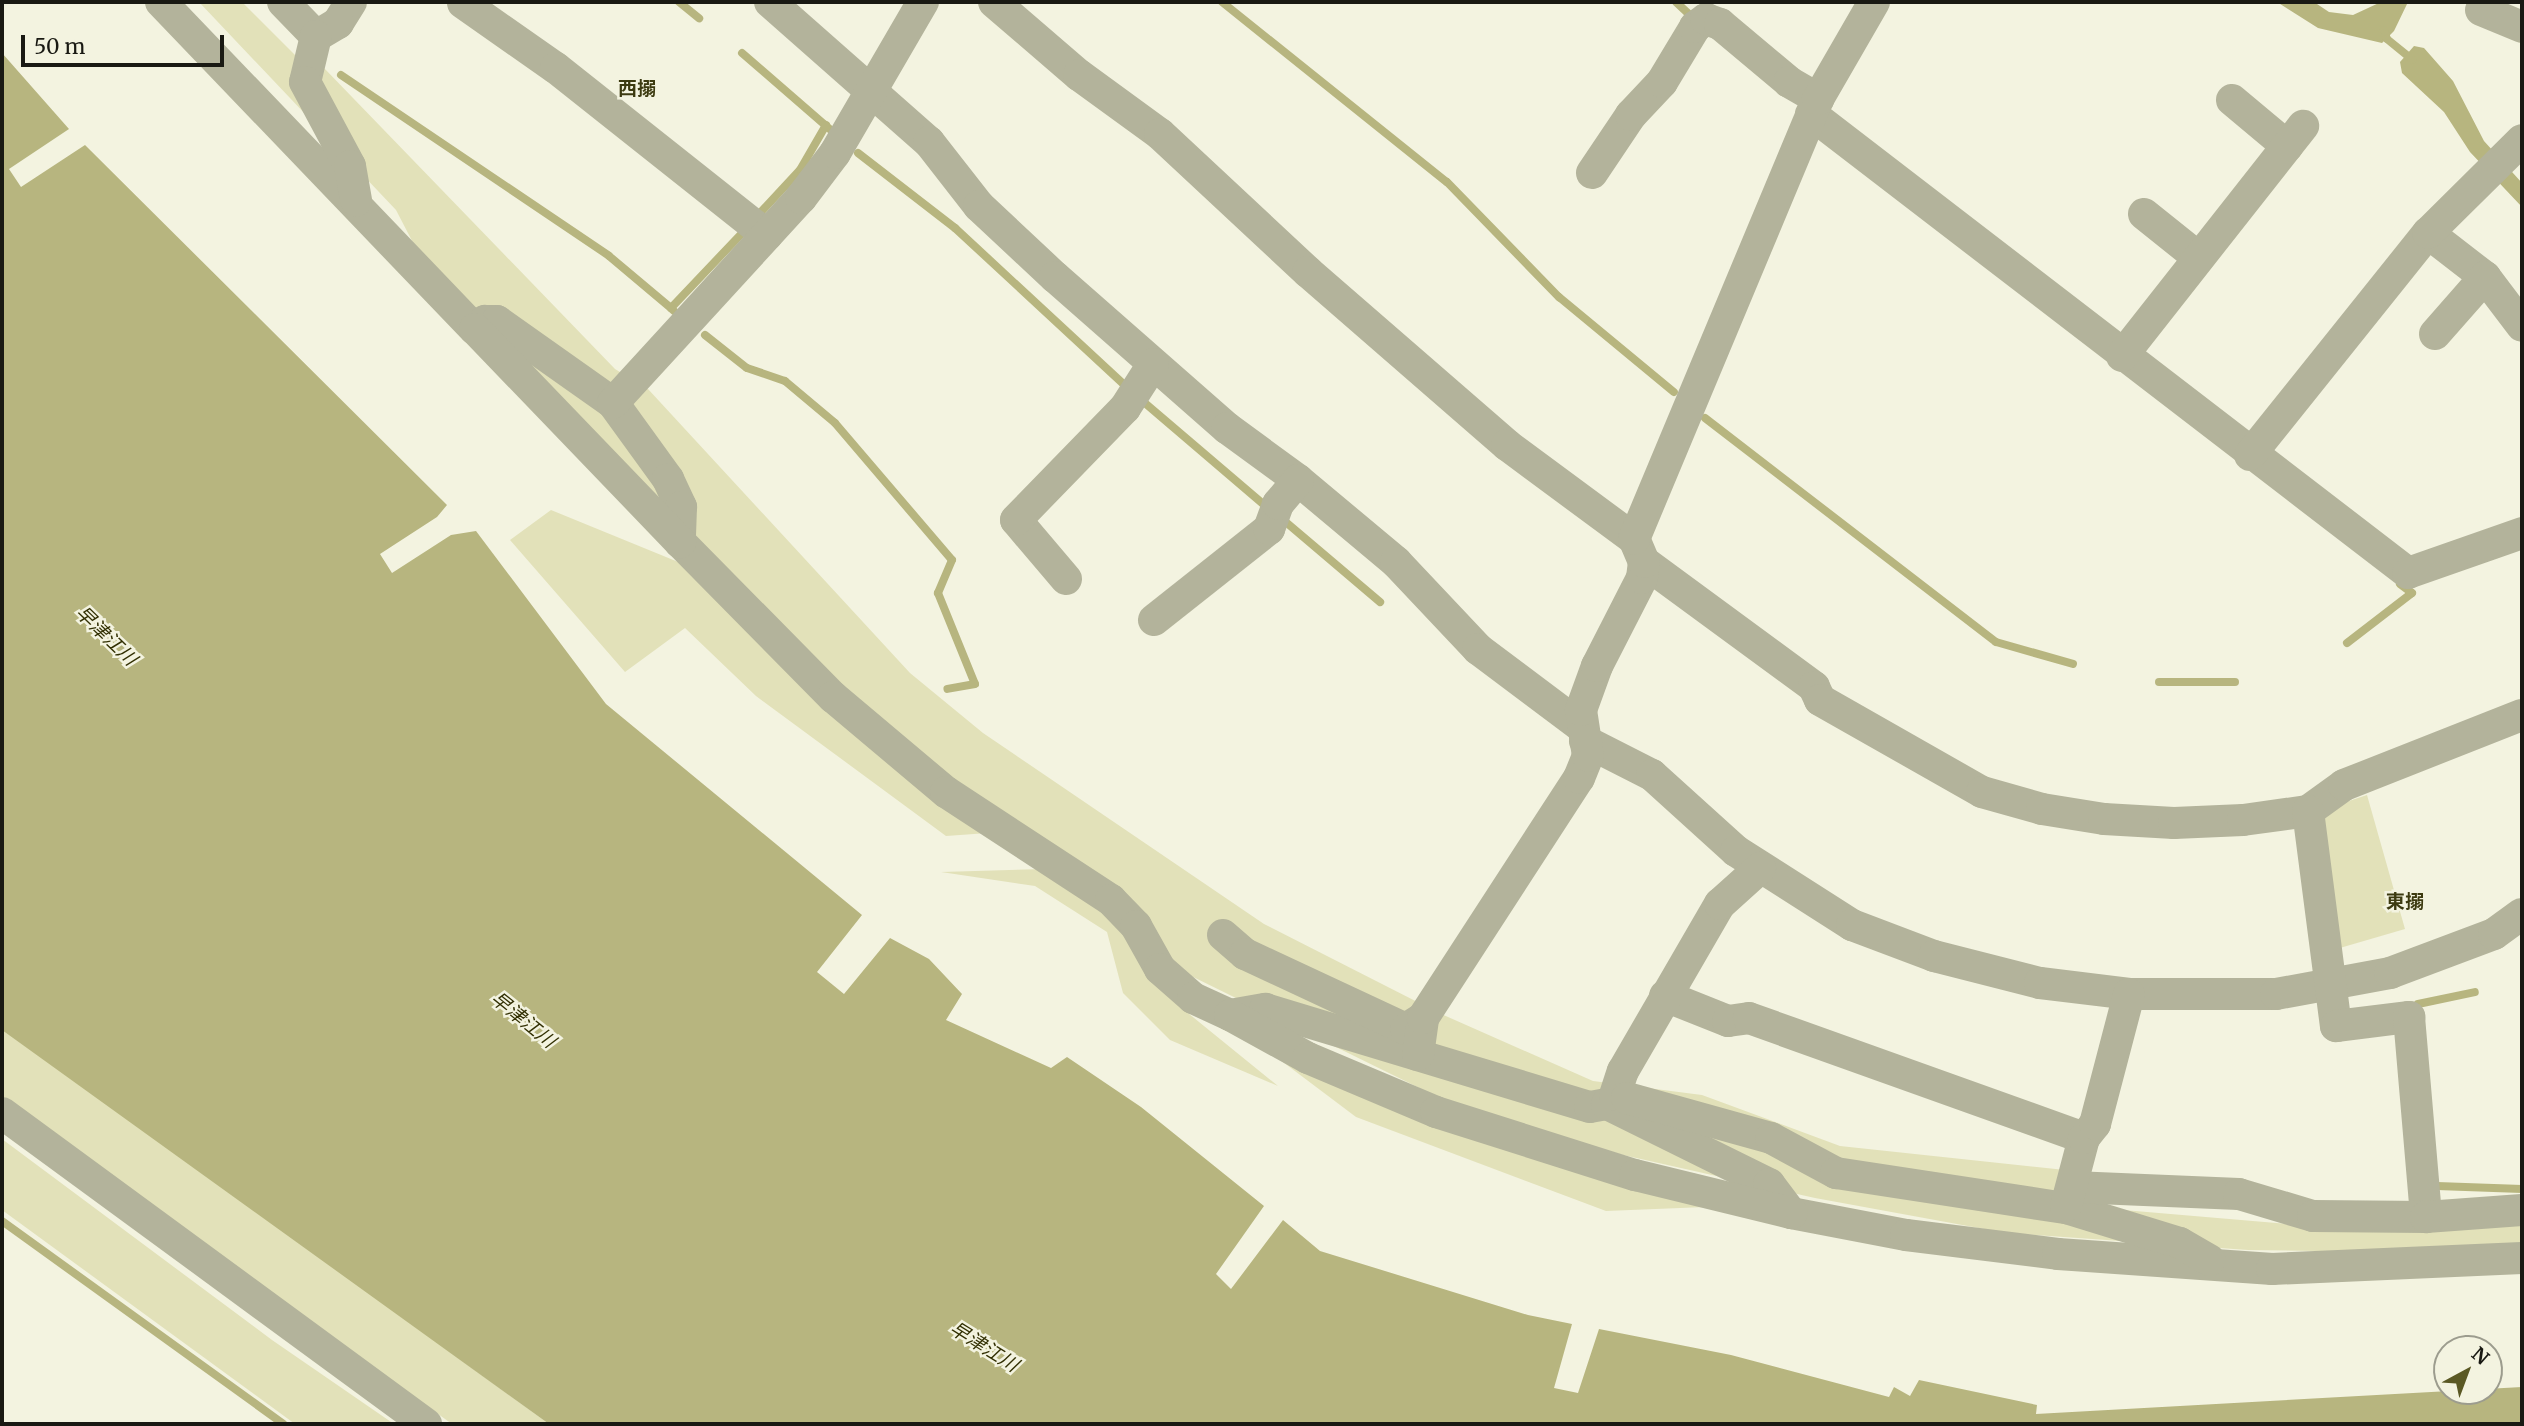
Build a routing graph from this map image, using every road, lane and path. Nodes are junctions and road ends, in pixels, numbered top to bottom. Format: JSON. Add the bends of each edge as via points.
{"nodes":[{"id":1,"x":161,"y":2,"type":"edge"},
{"id":2,"x":283,"y":2,"type":"edge"},
{"id":3,"x":351,"y":2,"type":"edge"},
{"id":4,"x":770,"y":2,"type":"edge"},
{"id":5,"x":923,"y":2,"type":"edge"},
{"id":6,"x":994,"y":2,"type":"edge"},
{"id":7,"x":1874,"y":2,"type":"edge"},
{"id":8,"x":463,"y":3,"type":"edge"},
{"id":9,"x":2481,"y":10,"type":"dead end"},
{"id":10,"x":2522,"y":27,"type":"edge"},
{"id":11,"x":316,"y":36,"type":"junction"},
{"id":12,"x":874,"y":92,"type":"junction"},
{"id":13,"x":2232,"y":100,"type":"dead end"},
{"id":14,"x":1814,"y":106,"type":"junction"},
{"id":15,"x":2514,"y":147,"type":"edge"},
{"id":16,"x":1592,"y":173,"type":"dead end"},
{"id":17,"x":356,"y":201,"type":"junction"},
{"id":18,"x":2144,"y":214,"type":"dead end"},
{"id":19,"x":2428,"y":233,"type":"junction"},
{"id":20,"x":767,"y":235,"type":"junction"},
{"id":21,"x":2199,"y":258,"type":"junction"},
{"id":22,"x":2485,"y":277,"type":"junction"},
{"id":23,"x":2522,"y":326,"type":"edge"},
{"id":24,"x":475,"y":329,"type":"junction"},
{"id":25,"x":2435,"y":334,"type":"dead end"},
{"id":26,"x":2122,"y":356,"type":"junction"},
{"id":27,"x":1142,"y":381,"type":"junction"},
{"id":28,"x":612,"y":403,"type":"junction"},
{"id":29,"x":2249,"y":455,"type":"junction"},
{"id":30,"x":1298,"y":480,"type":"junction"},
{"id":31,"x":2522,"y":533,"type":"edge"},
{"id":32,"x":680,"y":542,"type":"junction"},
{"id":33,"x":1639,"y":550,"type":"junction"},
{"id":34,"x":1066,"y":579,"type":"dead end"},
{"id":35,"x":1154,"y":620,"type":"dead end"},
{"id":36,"x":2522,"y":715,"type":"edge"},
{"id":37,"x":1584,"y":734,"type":"junction"},
{"id":38,"x":2308,"y":811,"type":"junction"},
{"id":39,"x":1760,"y":868,"type":"junction"},
{"id":40,"x":2522,"y":914,"type":"edge"},
{"id":41,"x":1223,"y":935,"type":"dead end"},
{"id":42,"x":2334,"y":984,"type":"junction"},
{"id":43,"x":2129,"y":994,"type":"junction"},
{"id":44,"x":1665,"y":996,"type":"junction"},
{"id":45,"x":1230,"y":1015,"type":"junction"},
{"id":46,"x":1423,"y":1018,"type":"junction"},
{"id":47,"x":1418,"y":1055,"type":"junction"},
{"id":48,"x":1611,"y":1099,"type":"junction"},
{"id":49,"x":2,"y":1113,"type":"edge"},
{"id":50,"x":2084,"y":1138,"type":"junction"},
{"id":51,"x":2069,"y":1198,"type":"junction"},
{"id":52,"x":2522,"y":1210,"type":"edge"},
{"id":53,"x":1791,"y":1213,"type":"junction"},
{"id":54,"x":2426,"y":1217,"type":"junction"},
{"id":55,"x":2522,"y":1258,"type":"edge"},
{"id":56,"x":2221,"y":1266,"type":"junction"},
{"id":57,"x":426,"y":1424,"type":"edge"}],
"edges":[{"from":1,"to":17,"type":"street"},
{"from":2,"to":11,"type":"street"},
{"from":3,"to":11,"type":"street","via":[[338,23]]},
{"from":4,"to":12,"type":"street"},
{"from":5,"to":12,"type":"street"},
{"from":6,"to":33,"type":"street","via":[[1079,75],[1160,134],[1308,272],[1507,444]]},
{"from":7,"to":14,"type":"street"},
{"from":8,"to":20,"type":"street","via":[[556,68]]},
{"from":9,"to":10,"type":"street"},
{"from":11,"to":17,"type":"street","via":[[305,82],[350,166]]},
{"from":12,"to":20,"type":"street","via":[[835,153]]},
{"from":12,"to":27,"type":"street","via":[[929,142],[979,206]]},
{"from":13,"to":21,"type":"street","via":[[2295,136]]},
{"from":14,"to":16,"type":"street","via":[[1720,24],[1706,19],[1695,27],[1662,82],[1631,115]]},
{"from":14,"to":26,"type":"street"},
{"from":14,"to":33,"type":"street"},
{"from":15,"to":19,"type":"street"},
{"from":17,"to":24,"type":"street"},
{"from":18,"to":21,"type":"street"},
{"from":19,"to":22,"type":"street"},
{"from":19,"to":29,"type":"street"},
{"from":20,"to":28,"type":"street"},
{"from":21,"to":26,"type":"street"},
{"from":22,"to":23,"type":"street"},
{"from":22,"to":25,"type":"street"},
{"from":24,"to":28,"type":"street","via":[[485,321],[497,321]]},
{"from":24,"to":32,"type":"street"},
{"from":26,"to":29,"type":"street"},
{"from":27,"to":30,"type":"street","via":[[1227,428]]},
{"from":27,"to":34,"type":"street","via":[[1016,520]]},
{"from":28,"to":32,"type":"street","via":[[668,479],[681,507]]},
{"from":29,"to":31,"type":"street","via":[[2408,573]]},
{"from":30,"to":35,"type":"street","via":[[1275,510],[1269,529]]},
{"from":30,"to":37,"type":"street","via":[[1396,562],[1478,649]]},
{"from":32,"to":45,"type":"street","via":[[833,697],[946,792],[1111,900],[1136,926],[1160,969],[1193,998]]},
{"from":33,"to":37,"type":"street","via":[[1642,578],[1597,666],[1581,710]]},
{"from":33,"to":38,"type":"street","via":[[1814,687],[1820,700],[1982,792],[2042,809],[2104,819],[2243,820]]},
{"from":36,"to":38,"type":"street","via":[[2344,785]]},
{"from":37,"to":39,"type":"street","via":[[1652,775]]},
{"from":37,"to":46,"type":"street","via":[[1588,756],[1578,778]]},
{"from":38,"to":42,"type":"street"},
{"from":39,"to":43,"type":"street","via":[[1852,925],[1934,956],[2040,983]]},
{"from":39,"to":44,"type":"street","via":[[1720,904]]},
{"from":40,"to":42,"type":"street","via":[[2494,934],[2390,973]]},
{"from":41,"to":46,"type":"street","via":[[1245,954],[1405,1029]]},
{"from":42,"to":43,"type":"street","via":[[2276,994]]},
{"from":42,"to":54,"type":"street","via":[[2336,1026],[2409,1017]]},
{"from":43,"to":50,"type":"street","via":[[2095,1124]]},
{"from":44,"to":48,"type":"street"},
{"from":44,"to":50,"type":"street","via":[[1728,1021],[1749,1018]]},
{"from":45,"to":47,"type":"street","via":[[1265,1009]]},
{"from":45,"to":53,"type":"street","via":[[1308,1058],[1436,1112],[1634,1175]]},
{"from":46,"to":47,"type":"street"},
{"from":47,"to":48,"type":"street","via":[[1590,1107]]},
{"from":48,"to":51,"type":"street","via":[[1771,1138],[1836,1173]]},
{"from":48,"to":53,"type":"street","via":[[1769,1184]]},
{"from":49,"to":57,"type":"street"},
{"from":50,"to":51,"type":"street"},
{"from":51,"to":54,"type":"street","via":[[2239,1194],[2313,1216]]},
{"from":51,"to":56,"type":"street","via":[[2180,1243]]},
{"from":52,"to":54,"type":"street"},
{"from":53,"to":56,"type":"street","via":[[1906,1235],[2058,1254]]},
{"from":55,"to":56,"type":"street","via":[[2272,1269]]}]}
